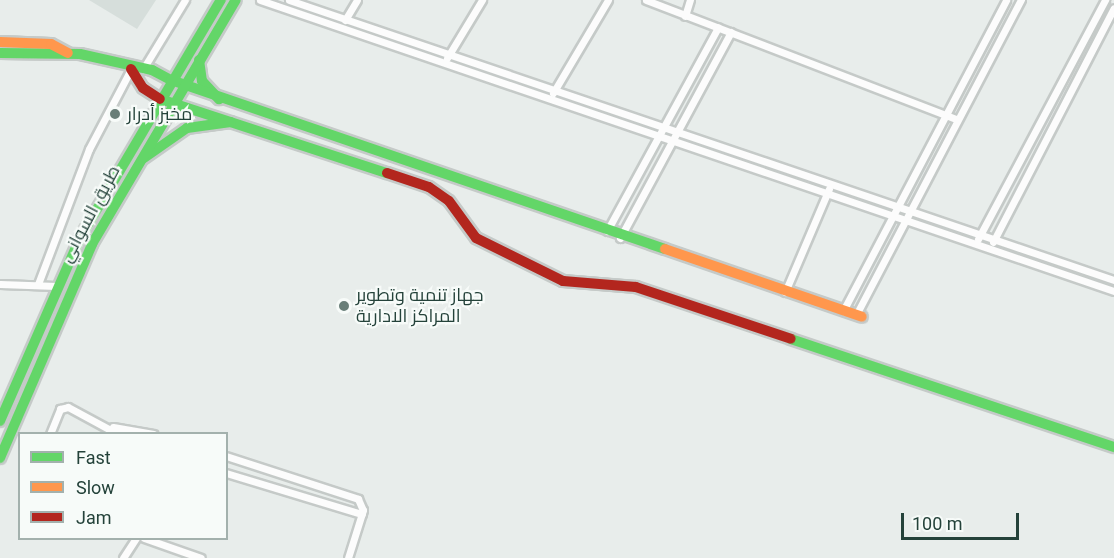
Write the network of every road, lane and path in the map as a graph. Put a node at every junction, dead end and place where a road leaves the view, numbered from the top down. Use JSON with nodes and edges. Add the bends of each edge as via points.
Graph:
{"nodes":[{"id":1,"x":185,"y":0,"type":"edge"},
{"id":2,"x":221,"y":0,"type":"edge"},
{"id":3,"x":236,"y":0,"type":"edge"},
{"id":4,"x":260,"y":0,"type":"edge"},
{"id":5,"x":289,"y":0,"type":"edge"},
{"id":6,"x":357,"y":0,"type":"edge"},
{"id":7,"x":482,"y":0,"type":"edge"},
{"id":8,"x":608,"y":0,"type":"edge"},
{"id":9,"x":646,"y":0,"type":"edge"},
{"id":10,"x":690,"y":0,"type":"edge"},
{"id":11,"x":1006,"y":0,"type":"edge"},
{"id":12,"x":1021,"y":0,"type":"edge"},
{"id":13,"x":1105,"y":0,"type":"edge"},
{"id":14,"x":1114,"y":8,"type":"edge"},
{"id":15,"x":685,"y":16,"type":"junction"},
{"id":16,"x":345,"y":20,"type":"junction"},
{"id":17,"x":718,"y":27,"type":"junction"},
{"id":18,"x":731,"y":32,"type":"junction"},
{"id":19,"x":0,"y":42,"type":"edge"},
{"id":20,"x":0,"y":53,"type":"edge"},
{"id":21,"x":68,"y":53,"type":"junction"},
{"id":22,"x":449,"y":55,"type":"junction"},
{"id":23,"x":198,"y":60,"type":"junction"},
{"id":24,"x":444,"y":63,"type":"junction"},
{"id":25,"x":131,"y":69,"type":"junction"},
{"id":26,"x":143,"y":69,"type":"junction"},
{"id":27,"x":171,"y":81,"type":"junction"},
{"id":28,"x":182,"y":86,"type":"junction"},
{"id":29,"x":555,"y":90,"type":"junction"},
{"id":30,"x":550,"y":98,"type":"junction"},
{"id":31,"x":160,"y":99,"type":"junction"},
{"id":32,"x":219,"y":99,"type":"junction"},
{"id":33,"x":172,"y":103,"type":"junction"},
{"id":34,"x":945,"y":114,"type":"junction"},
{"id":35,"x":956,"y":119,"type":"junction"},
{"id":36,"x":231,"y":122,"type":"junction"},
{"id":37,"x":662,"y":128,"type":"junction"},
{"id":38,"x":675,"y":132,"type":"junction"},
{"id":39,"x":658,"y":135,"type":"junction"},
{"id":40,"x":670,"y":140,"type":"junction"},
{"id":41,"x":367,"y":149,"type":"junction"},
{"id":42,"x":360,"y":164,"type":"junction"},
{"id":43,"x":133,"y":169,"type":"junction"},
{"id":44,"x":831,"y":184,"type":"junction"},
{"id":45,"x":828,"y":192,"type":"junction"},
{"id":46,"x":896,"y":206,"type":"junction"},
{"id":47,"x":907,"y":210,"type":"junction"},
{"id":48,"x":892,"y":214,"type":"junction"},
{"id":49,"x":903,"y":218,"type":"junction"},
{"id":50,"x":605,"y":233,"type":"junction"},
{"id":51,"x":620,"y":238,"type":"junction"},
{"id":52,"x":978,"y":239,"type":"junction"},
{"id":53,"x":992,"y":244,"type":"junction"},
{"id":54,"x":1114,"y":280,"type":"edge"},
{"id":55,"x":0,"y":284,"type":"edge"},
{"id":56,"x":38,"y":284,"type":"junction"},
{"id":57,"x":56,"y":286,"type":"junction"},
{"id":58,"x":1114,"y":291,"type":"edge"},
{"id":59,"x":785,"y":292,"type":"junction"},
{"id":60,"x":46,"y":309,"type":"junction"},
{"id":61,"x":843,"y":311,"type":"junction"},
{"id":62,"x":58,"y":315,"type":"junction"},
{"id":63,"x":859,"y":316,"type":"joint"},
{"id":64,"x":0,"y":421,"type":"edge"},
{"id":65,"x":113,"y":427,"type":"junction"},
{"id":66,"x":51,"y":432,"type":"edge"},
{"id":67,"x":117,"y":432,"type":"edge"},
{"id":68,"x":142,"y":432,"type":"edge"},
{"id":69,"x":1114,"y":447,"type":"edge"},
{"id":70,"x":228,"y":457,"type":"edge"},
{"id":71,"x":0,"y":458,"type":"edge"},
{"id":72,"x":228,"y":473,"type":"edge"},
{"id":73,"x":362,"y":514,"type":"junction"},
{"id":74,"x":135,"y":540,"type":"edge"},
{"id":75,"x":150,"y":540,"type":"edge"},
{"id":76,"x":177,"y":550,"type":"junction"},
{"id":77,"x":123,"y":558,"type":"edge"},
{"id":78,"x":175,"y":558,"type":"edge"},
{"id":79,"x":201,"y":558,"type":"edge"},
{"id":80,"x":348,"y":558,"type":"edge"}],
"edges":[{"from":1,"to":26,"type":"street"},
{"from":2,"to":27,"type":"main road","name":"طريق السواني"},
{"from":3,"to":23,"type":"main road","name":"طريق السواني"},
{"from":4,"to":24,"type":"street"},
{"from":5,"to":16,"type":"street"},
{"from":6,"to":16,"type":"street"},
{"from":7,"to":22,"type":"street"},
{"from":8,"to":29,"type":"street"},
{"from":9,"to":15,"type":"street"},
{"from":10,"to":15,"type":"street"},
{"from":11,"to":34,"type":"street"},
{"from":12,"to":35,"type":"street"},
{"from":13,"to":52,"type":"street"},
{"from":14,"to":53,"type":"street"},
{"from":15,"to":17,"type":"street"},
{"from":16,"to":22,"type":"street"},
{"from":17,"to":18,"type":"street"},
{"from":17,"to":37,"type":"street"},
{"from":18,"to":34,"type":"street"},
{"from":18,"to":38,"type":"street"},
{"from":19,"to":21,"type":"main road","via":[[56,45]]},
{"from":20,"to":21,"type":"main road"},
{"from":21,"to":25,"type":"main road"},
{"from":22,"to":24,"type":"street"},
{"from":22,"to":29,"type":"street"},
{"from":23,"to":28,"type":"main road","name":"طريق السواني"},
{"from":23,"to":32,"type":"main road","via":[[202,81]]},
{"from":24,"to":30,"type":"street"},
{"from":25,"to":26,"type":"main road"},
{"from":25,"to":31,"type":"main road","via":[[143,88]]},
{"from":25,"to":56,"type":"street","via":[[89,149]]},
{"from":26,"to":27,"type":"main road"},
{"from":27,"to":28,"type":"main road"},
{"from":27,"to":31,"type":"main road","name":"طريق السواني"},
{"from":28,"to":32,"type":"main road"},
{"from":28,"to":33,"type":"main road","name":"طريق السواني"},
{"from":29,"to":30,"type":"street"},
{"from":29,"to":37,"type":"street"},
{"from":30,"to":39,"type":"street"},
{"from":31,"to":33,"type":"main road"},
{"from":31,"to":57,"type":"main road","name":"طريق السواني"},
{"from":32,"to":41,"type":"main road"},
{"from":33,"to":36,"type":"main road"},
{"from":33,"to":43,"type":"main road","name":"طريق السواني"},
{"from":34,"to":35,"type":"street"},
{"from":34,"to":46,"type":"street"},
{"from":35,"to":47,"type":"street"},
{"from":36,"to":42,"type":"main road"},
{"from":36,"to":43,"type":"main road","via":[[187,128]]},
{"from":37,"to":38,"type":"street"},
{"from":37,"to":39,"type":"street"},
{"from":38,"to":40,"type":"street"},
{"from":38,"to":44,"type":"street"},
{"from":39,"to":40,"type":"street"},
{"from":39,"to":50,"type":"street"},
{"from":40,"to":45,"type":"street"},
{"from":40,"to":51,"type":"street"},
{"from":41,"to":42,"type":"main road"},
{"from":41,"to":50,"type":"main road"},
{"from":42,"to":69,"type":"main road","via":[[435,189],[476,238],[557,279],[636,287]]},
{"from":43,"to":62,"type":"main road","name":"طريق السواني"},
{"from":44,"to":45,"type":"street"},
{"from":44,"to":46,"type":"street"},
{"from":45,"to":48,"type":"street"},
{"from":45,"to":59,"type":"street"},
{"from":46,"to":47,"type":"street"},
{"from":46,"to":48,"type":"street"},
{"from":47,"to":49,"type":"street"},
{"from":47,"to":52,"type":"street"},
{"from":48,"to":49,"type":"street"},
{"from":48,"to":61,"type":"street"},
{"from":49,"to":52,"type":"street"},
{"from":49,"to":63,"type":"street"},
{"from":50,"to":51,"type":"main road"},
{"from":51,"to":59,"type":"main road"},
{"from":52,"to":53,"type":"street"},
{"from":53,"to":54,"type":"street"},
{"from":53,"to":58,"type":"street"},
{"from":55,"to":56,"type":"street"},
{"from":56,"to":57,"type":"street"},
{"from":57,"to":60,"type":"main road","name":"طريق السواني"},
{"from":59,"to":61,"type":"main road"},
{"from":60,"to":62,"type":"main road"},
{"from":60,"to":64,"type":"main road","name":"طريق السواني"},
{"from":61,"to":63,"type":"main road"},
{"from":62,"to":71,"type":"main road","name":"طريق السواني"},
{"from":65,"to":66,"type":"street","via":[[63,407]]},
{"from":65,"to":67,"type":"street"},
{"from":65,"to":68,"type":"street"},
{"from":70,"to":73,"type":"street","via":[[354,496]]},
{"from":72,"to":73,"type":"street"},
{"from":73,"to":80,"type":"street"},
{"from":74,"to":77,"type":"street"},
{"from":75,"to":76,"type":"street"},
{"from":76,"to":78,"type":"street"},
{"from":76,"to":79,"type":"street"}]}
